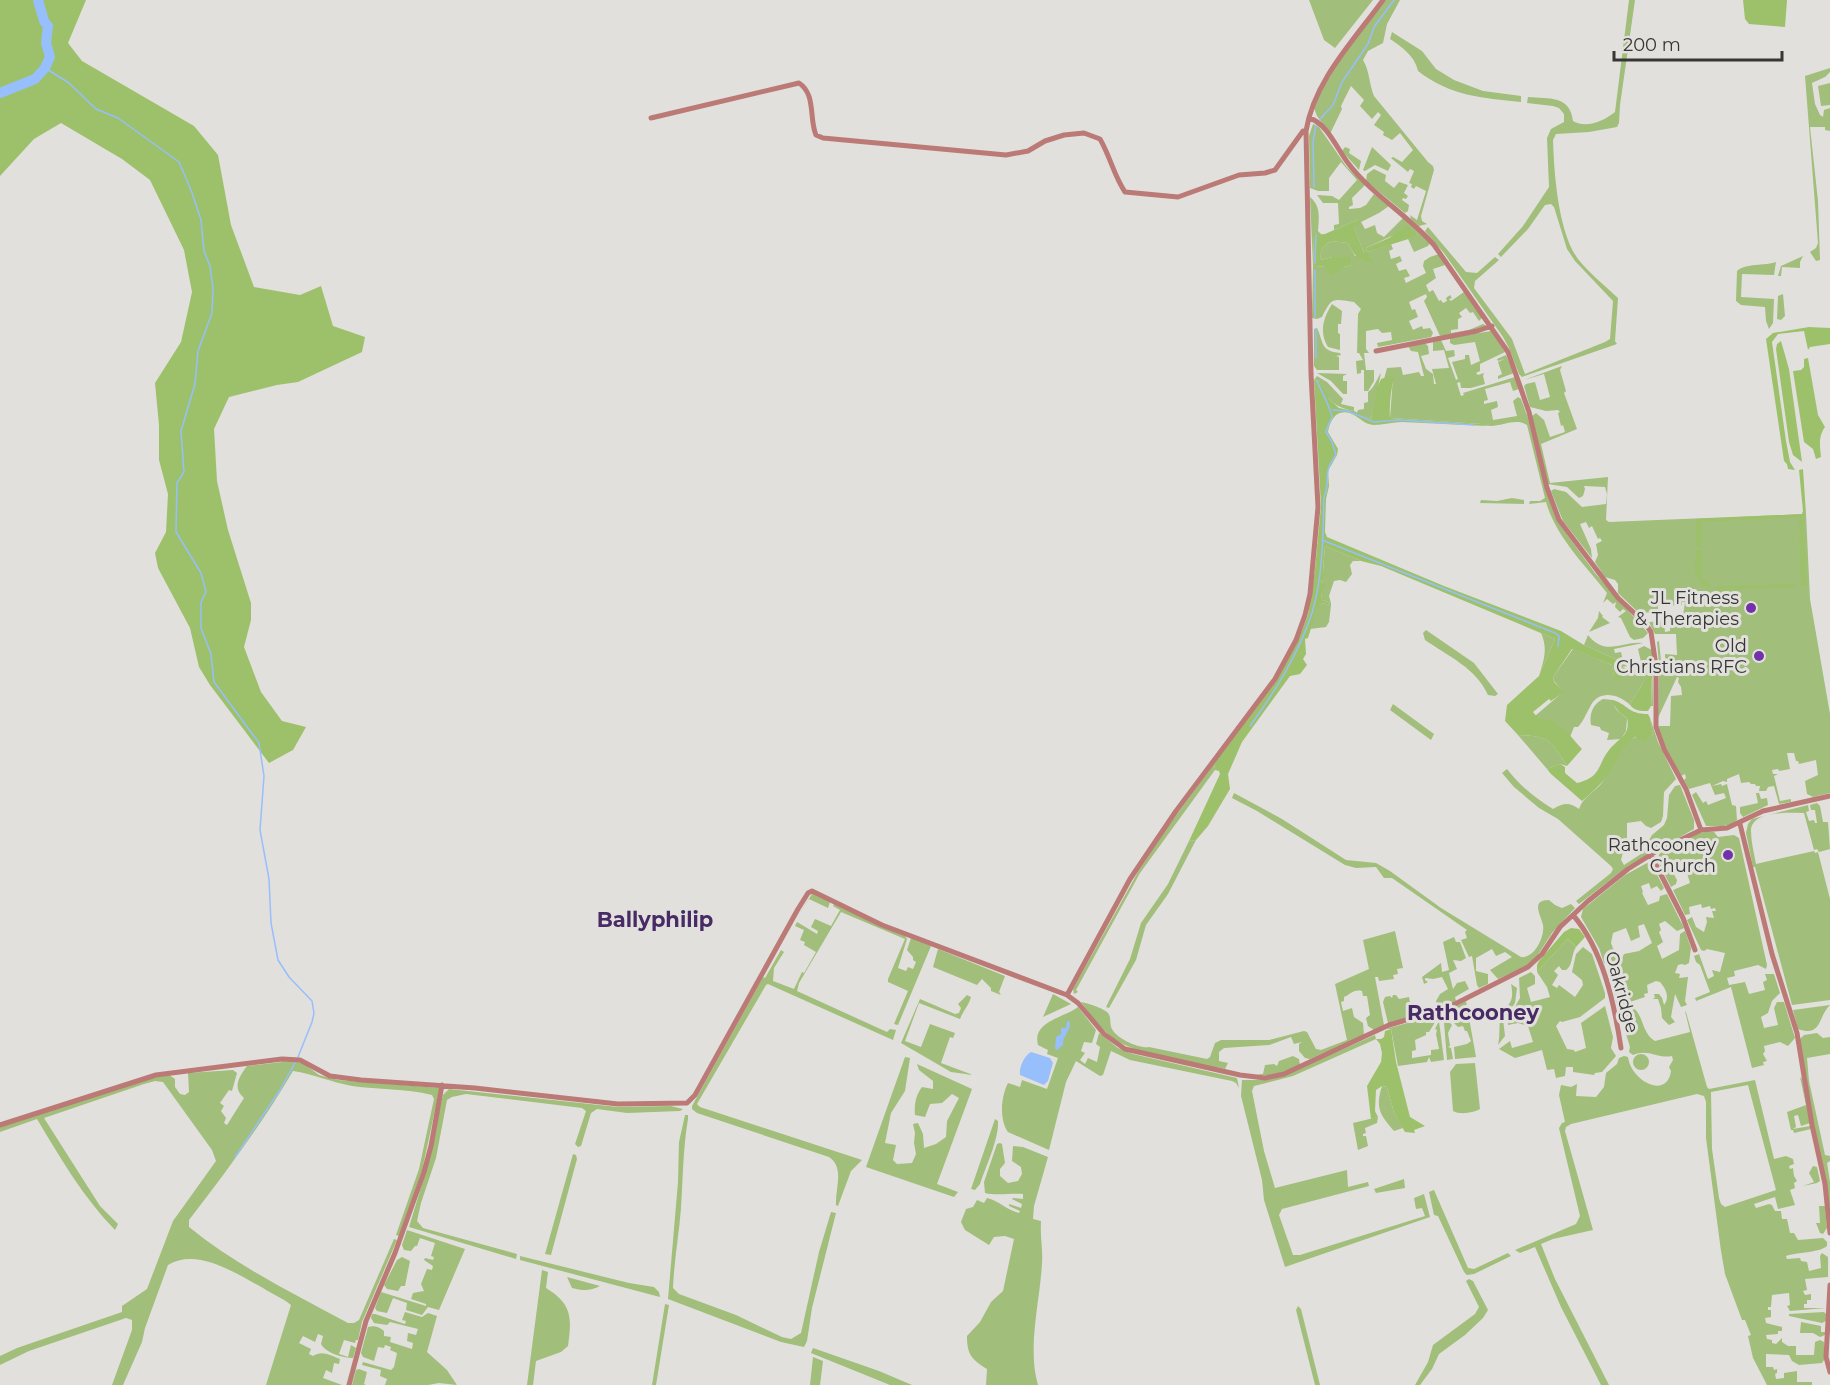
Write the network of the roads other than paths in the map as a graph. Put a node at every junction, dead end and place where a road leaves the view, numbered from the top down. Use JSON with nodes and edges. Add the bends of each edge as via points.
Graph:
{"nodes":[{"id":1,"x":1383,"y":0,"type":"edge"},
{"id":2,"x":651,"y":118,"type":"dead end"},
{"id":3,"x":1309,"y":118,"type":"junction"},
{"id":4,"x":1306,"y":131,"type":"junction"},
{"id":5,"x":1492,"y":326,"type":"junction"},
{"id":6,"x":1376,"y":351,"type":"dead end"},
{"id":7,"x":1830,"y":796,"type":"edge"},
{"id":8,"x":1740,"y":824,"type":"junction"},
{"id":9,"x":1701,"y":830,"type":"junction"},
{"id":10,"x":1652,"y":855,"type":"junction"},
{"id":11,"x":1573,"y":915,"type":"junction"},
{"id":12,"x":1695,"y":950,"type":"dead end"},
{"id":13,"x":1067,"y":994,"type":"junction"},
{"id":14,"x":1621,"y":1048,"type":"dead end"},
{"id":15,"x":442,"y":1085,"type":"junction"},
{"id":16,"x":0,"y":1125,"type":"edge"},
{"id":17,"x":1830,"y":1233,"type":"edge"},
{"id":18,"x":1830,"y":1285,"type":"edge"},
{"id":19,"x":1830,"y":1372,"type":"edge"},
{"id":20,"x":349,"y":1385,"type":"edge"}],
"edges":[{"from":1,"to":3,"type":"street","via":[[1335,65]]},
{"from":2,"to":4,"type":"street","via":[[799,83],[811,103],[816,135],[823,138],[1006,155],[1028,151],[1064,135],[1084,133],[1100,139],[1125,192],[1178,197],[1231,177],[1275,170]]},
{"from":3,"to":4,"type":"street"},
{"from":3,"to":5,"type":"street","via":[[1320,124],[1358,175],[1428,238]]},
{"from":4,"to":13,"type":"street","via":[[1318,507],[1305,615],[1275,679],[1130,879]]},
{"from":5,"to":6,"type":"street"},
{"from":5,"to":9,"type":"street","via":[[1519,380],[1559,520],[1618,598],[1651,632],[1656,666],[1656,727]]},
{"from":7,"to":8,"type":"street","via":[[1763,811]]},
{"from":8,"to":9,"type":"street"},
{"from":8,"to":17,"type":"street","via":[[1772,954],[1797,1034],[1825,1184]]},
{"from":9,"to":10,"type":"street"},
{"from":10,"to":11,"type":"street","via":[[1621,874]]},
{"from":10,"to":12,"type":"street"},
{"from":11,"to":13,"type":"street","via":[[1537,960],[1514,975],[1441,1011],[1389,1025],[1275,1076],[1240,1075],[1125,1048],[1104,1034]]},
{"from":11,"to":14,"type":"street","name":"Oakridge","via":[[1598,956]]},
{"from":13,"to":15,"type":"street","via":[[882,925],[813,891],[798,909],[687,1102],[618,1104]]},
{"from":15,"to":16,"type":"street","via":[[338,1077],[304,1061],[282,1059],[156,1075]]},
{"from":15,"to":20,"type":"street","via":[[424,1172],[366,1321]]},
{"from":18,"to":19,"type":"street","via":[[1826,1357]]}]}
